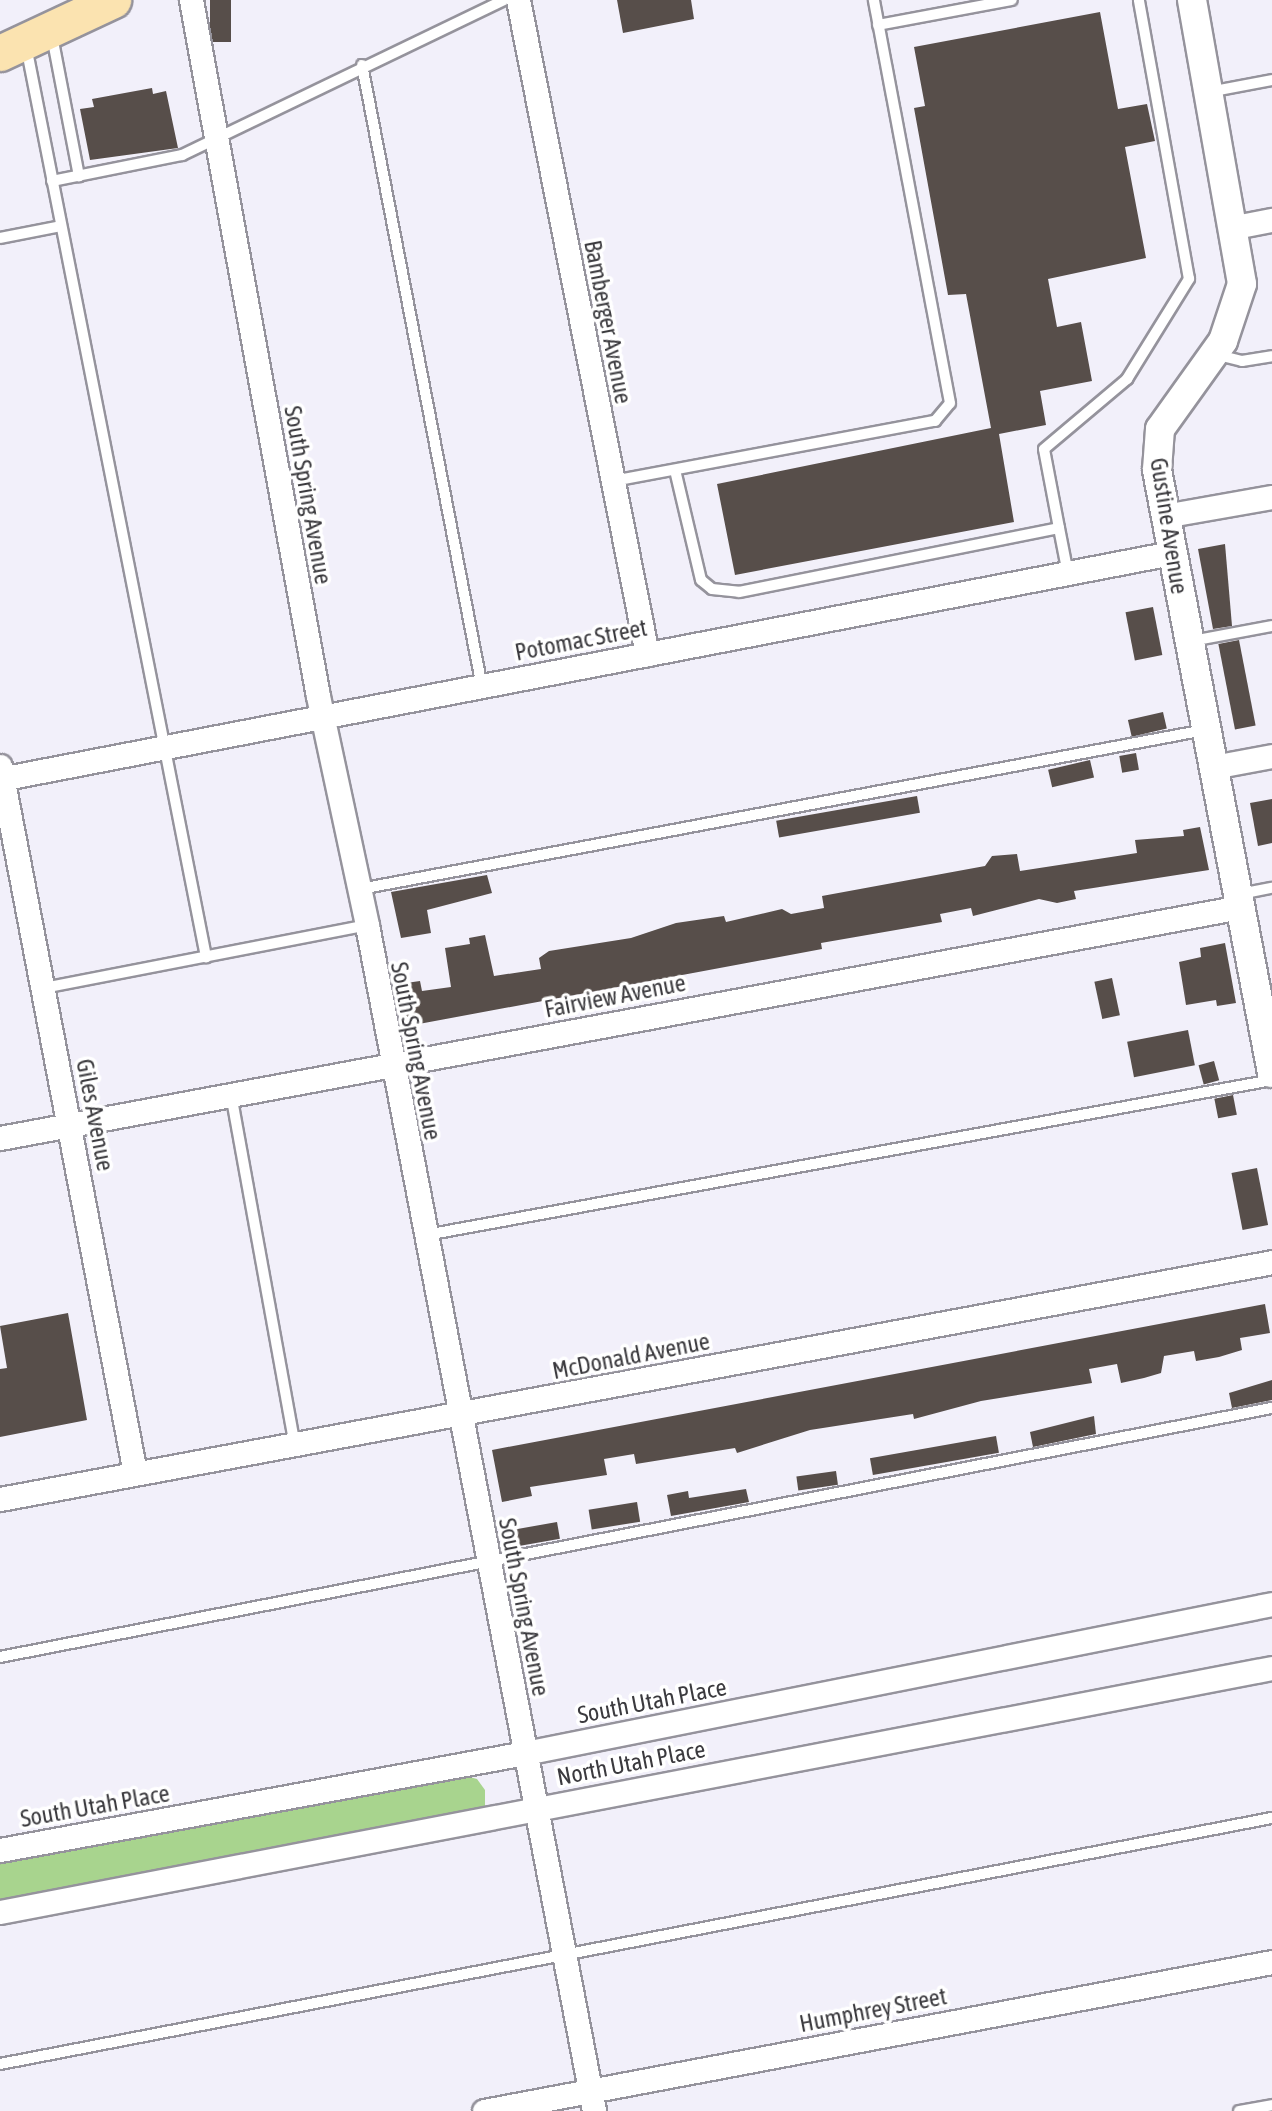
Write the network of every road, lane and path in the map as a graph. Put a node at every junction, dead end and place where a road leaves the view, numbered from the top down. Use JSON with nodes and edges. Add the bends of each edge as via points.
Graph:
{"nodes":[{"id":1,"x":113,"y":0,"type":"edge"},
{"id":2,"x":191,"y":0,"type":"edge"},
{"id":3,"x":504,"y":0,"type":"edge"},
{"id":4,"x":518,"y":0,"type":"edge"},
{"id":5,"x":874,"y":0,"type":"edge"},
{"id":6,"x":1012,"y":0,"type":"edge"},
{"id":7,"x":1139,"y":0,"type":"edge"},
{"id":8,"x":1192,"y":0,"type":"edge"},
{"id":9,"x":878,"y":25,"type":"junction"},
{"id":10,"x":25,"y":42,"type":"edge"},
{"id":11,"x":362,"y":65,"type":"junction"},
{"id":12,"x":1272,"y":80,"type":"edge"},
{"id":13,"x":1209,"y":92,"type":"junction"},
{"id":14,"x":213,"y":136,"type":"junction"},
{"id":15,"x":79,"y":176,"type":"junction"},
{"id":16,"x":52,"y":181,"type":"junction"},
{"id":17,"x":1272,"y":220,"type":"edge"},
{"id":18,"x":61,"y":226,"type":"junction"},
{"id":19,"x":1235,"y":227,"type":"junction"},
{"id":20,"x":0,"y":238,"type":"edge"},
{"id":21,"x":1214,"y":354,"type":"junction"},
{"id":22,"x":1272,"y":356,"type":"edge"},
{"id":23,"x":675,"y":470,"type":"junction"},
{"id":24,"x":613,"y":481,"type":"junction"},
{"id":25,"x":1272,"y":496,"type":"edge"},
{"id":26,"x":1164,"y":516,"type":"junction"},
{"id":27,"x":1059,"y":528,"type":"junction"},
{"id":28,"x":1171,"y":554,"type":"junction"},
{"id":29,"x":1068,"y":573,"type":"junction"},
{"id":30,"x":1272,"y":626,"type":"edge"},
{"id":31,"x":1188,"y":641,"type":"junction"},
{"id":32,"x":647,"y":654,"type":"junction"},
{"id":33,"x":482,"y":687,"type":"junction"},
{"id":34,"x":322,"y":718,"type":"junction"},
{"id":35,"x":1206,"y":730,"type":"junction"},
{"id":36,"x":162,"y":748,"type":"junction"},
{"id":37,"x":1272,"y":756,"type":"edge"},
{"id":38,"x":1213,"y":767,"type":"junction"},
{"id":39,"x":1,"y":774,"type":"edge"},
{"id":40,"x":1272,"y":888,"type":"edge"},
{"id":41,"x":360,"y":889,"type":"junction"},
{"id":42,"x":1239,"y":901,"type":"junction"},
{"id":43,"x":367,"y":925,"type":"junction"},
{"id":44,"x":206,"y":957,"type":"junction"},
{"id":45,"x":44,"y":988,"type":"junction"},
{"id":46,"x":1266,"y":1014,"type":"edge"},
{"id":47,"x":390,"y":1067,"type":"junction"},
{"id":48,"x":1272,"y":1073,"type":"edge"},
{"id":49,"x":1272,"y":1080,"type":"edge"},
{"id":50,"x":231,"y":1094,"type":"junction"},
{"id":51,"x":70,"y":1125,"type":"junction"},
{"id":52,"x":0,"y":1138,"type":"edge"},
{"id":53,"x":426,"y":1235,"type":"junction"},
{"id":54,"x":1272,"y":1262,"type":"edge"},
{"id":55,"x":1272,"y":1408,"type":"edge"},
{"id":56,"x":461,"y":1415,"type":"junction"},
{"id":57,"x":296,"y":1448,"type":"junction"},
{"id":58,"x":135,"y":1473,"type":"junction"},
{"id":59,"x":0,"y":1499,"type":"edge"},
{"id":60,"x":489,"y":1561,"type":"junction"},
{"id":61,"x":1272,"y":1604,"type":"edge"},
{"id":62,"x":0,"y":1657,"type":"edge"},
{"id":63,"x":1272,"y":1668,"type":"edge"},
{"id":64,"x":525,"y":1753,"type":"junction"},
{"id":65,"x":536,"y":1808,"type":"junction"},
{"id":66,"x":1272,"y":1818,"type":"edge"},
{"id":67,"x":0,"y":1850,"type":"edge"},
{"id":68,"x":0,"y":1912,"type":"edge"},
{"id":69,"x":564,"y":1956,"type":"junction"},
{"id":70,"x":1272,"y":1962,"type":"edge"},
{"id":71,"x":0,"y":2064,"type":"edge"},
{"id":72,"x":592,"y":2101,"type":"edge"},
{"id":73,"x":1272,"y":2105,"type":"edge"},
{"id":74,"x":484,"y":2111,"type":"edge"},
{"id":75,"x":1239,"y":2111,"type":"edge"}],
"edges":[{"from":1,"to":10,"type":"main road"},
{"from":2,"to":14,"type":"street","name":"South Spring Avenue"},
{"from":3,"to":11,"type":"lane"},
{"from":4,"to":24,"type":"street","name":"Bamberger Avenue"},
{"from":5,"to":9,"type":"lane"},
{"from":6,"to":9,"type":"lane"},
{"from":7,"to":27,"type":"lane","via":[[1189,279],[1127,379],[1044,449]]},
{"from":8,"to":13,"type":"street","name":"Gustine Avenue"},
{"from":9,"to":23,"type":"lane","via":[[950,403],[935,421]]},
{"from":10,"to":15,"type":"lane"},
{"from":10,"to":16,"type":"lane"},
{"from":11,"to":14,"type":"lane"},
{"from":11,"to":33,"type":"lane"},
{"from":12,"to":13,"type":"lane"},
{"from":13,"to":19,"type":"street","name":"Gustine Avenue"},
{"from":14,"to":15,"type":"lane","via":[[182,155]]},
{"from":14,"to":34,"type":"street","name":"South Spring Avenue"},
{"from":15,"to":16,"type":"lane"},
{"from":16,"to":18,"type":"lane"},
{"from":17,"to":19,"type":"street"},
{"from":18,"to":20,"type":"lane"},
{"from":18,"to":36,"type":"lane"},
{"from":19,"to":21,"type":"street","name":"Gustine Avenue","via":[[1239,303]]},
{"from":21,"to":22,"type":"lane","via":[[1242,361]]},
{"from":21,"to":26,"type":"street","name":"Gustine Avenue","via":[[1160,429],[1157,470]]},
{"from":23,"to":24,"type":"lane"},
{"from":23,"to":27,"type":"lane","via":[[701,580],[712,589],[739,592]]},
{"from":24,"to":32,"type":"street","name":"Bamberger Avenue"},
{"from":25,"to":26,"type":"street"},
{"from":26,"to":28,"type":"street","name":"Gustine Avenue"},
{"from":27,"to":29,"type":"lane"},
{"from":28,"to":29,"type":"street","name":"Potomac Street"},
{"from":28,"to":31,"type":"street","name":"Gustine Avenue"},
{"from":29,"to":32,"type":"street","name":"Potomac Street"},
{"from":30,"to":31,"type":"lane"},
{"from":31,"to":35,"type":"street","name":"Gustine Avenue"},
{"from":32,"to":33,"type":"street","name":"Potomac Street"},
{"from":33,"to":34,"type":"street","name":"Potomac Street"},
{"from":34,"to":36,"type":"street","name":"Potomac Street"},
{"from":34,"to":41,"type":"street","name":"South Spring Avenue"},
{"from":35,"to":38,"type":"street","name":"Gustine Avenue"},
{"from":35,"to":41,"type":"lane"},
{"from":36,"to":39,"type":"street","name":"Potomac Street"},
{"from":36,"to":44,"type":"lane"},
{"from":37,"to":38,"type":"street"},
{"from":38,"to":42,"type":"street","name":"Gustine Avenue"},
{"from":39,"to":45,"type":"street","name":"Giles Avenue"},
{"from":40,"to":42,"type":"lane"},
{"from":41,"to":43,"type":"street","name":"South Spring Avenue"},
{"from":42,"to":46,"type":"street","name":"Gustine Avenue"},
{"from":42,"to":47,"type":"street","name":"Fairview Avenue"},
{"from":43,"to":44,"type":"lane"},
{"from":43,"to":47,"type":"street","name":"South Spring Avenue"},
{"from":44,"to":45,"type":"lane"},
{"from":45,"to":51,"type":"street","name":"Giles Avenue"},
{"from":46,"to":48,"type":"street","name":"Gustine Avenue"},
{"from":47,"to":50,"type":"street","name":"Fairview Avenue"},
{"from":47,"to":53,"type":"street","name":"South Spring Avenue"},
{"from":49,"to":53,"type":"lane"},
{"from":50,"to":51,"type":"street","name":"Fairview Avenue"},
{"from":50,"to":57,"type":"lane"},
{"from":51,"to":52,"type":"street","name":"Fairview Avenue"},
{"from":51,"to":58,"type":"street","name":"Giles Avenue"},
{"from":53,"to":56,"type":"street","name":"South Spring Avenue"},
{"from":54,"to":56,"type":"street","name":"McDonald Avenue"},
{"from":55,"to":60,"type":"lane"},
{"from":56,"to":57,"type":"street","name":"McDonald Avenue"},
{"from":56,"to":60,"type":"street","name":"South Spring Avenue"},
{"from":57,"to":58,"type":"street","name":"McDonald Avenue"},
{"from":58,"to":59,"type":"street","name":"McDonald Avenue"},
{"from":60,"to":62,"type":"lane"},
{"from":60,"to":64,"type":"street","name":"South Spring Avenue"},
{"from":61,"to":64,"type":"street","name":"South Utah Place"},
{"from":63,"to":65,"type":"street","name":"North Utah Place"},
{"from":64,"to":65,"type":"street","name":"South Spring Avenue"},
{"from":64,"to":67,"type":"street","name":"South Utah Place"},
{"from":65,"to":68,"type":"street","name":"North Utah Place"},
{"from":65,"to":69,"type":"street","name":"South Spring Avenue"},
{"from":66,"to":69,"type":"lane"},
{"from":69,"to":71,"type":"lane"},
{"from":69,"to":72,"type":"street","name":"South Spring Avenue"},
{"from":70,"to":72,"type":"street","name":"Humphrey Street"},
{"from":72,"to":74,"type":"street","name":"Humphrey Street"},
{"from":73,"to":75,"type":"lane"}]}
